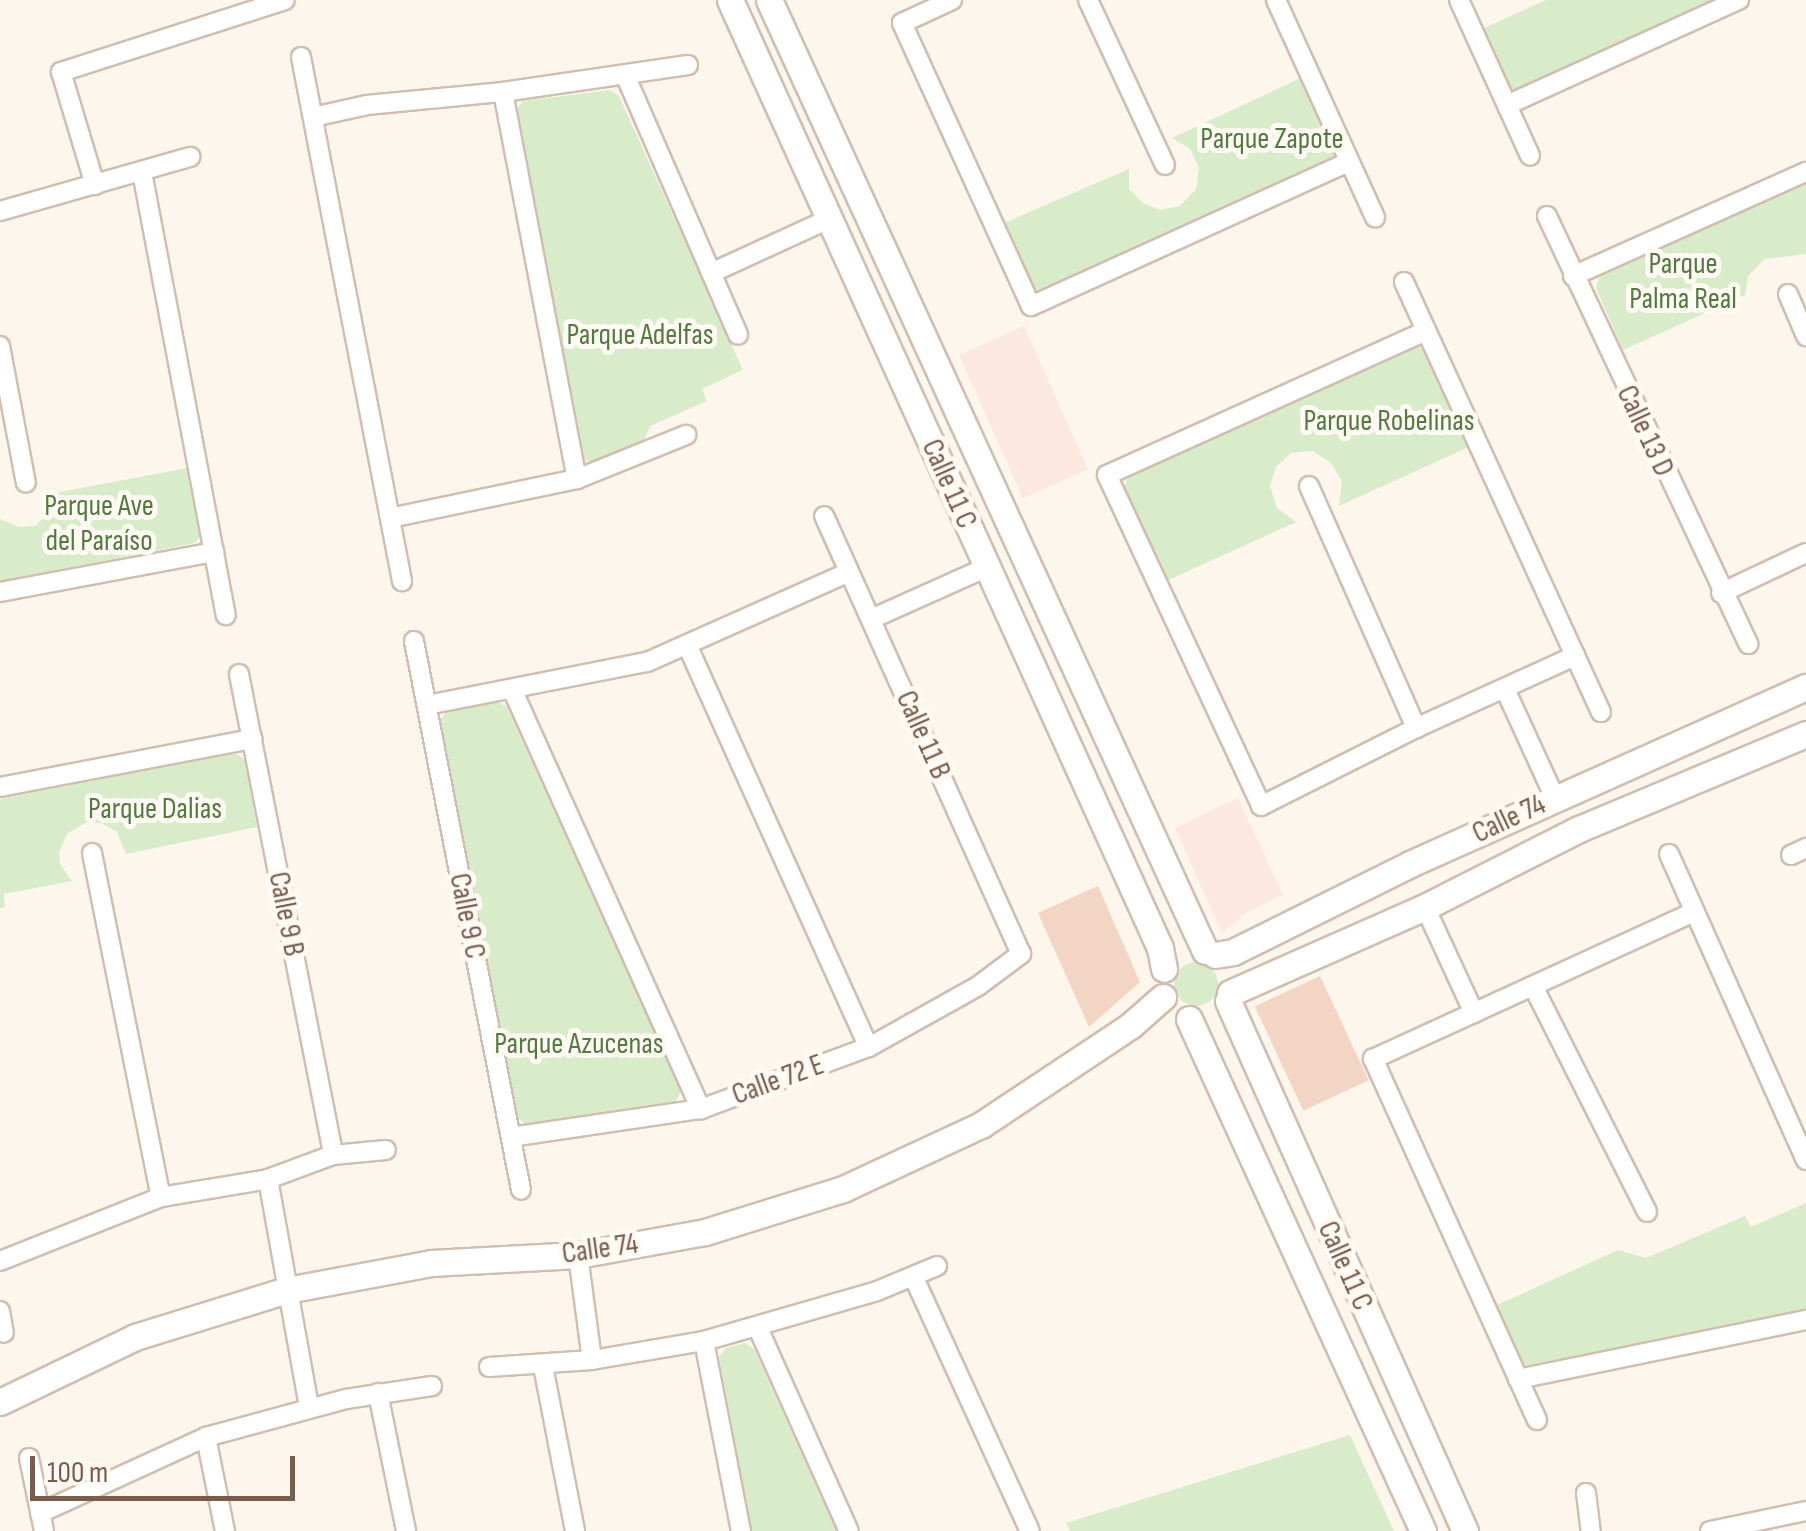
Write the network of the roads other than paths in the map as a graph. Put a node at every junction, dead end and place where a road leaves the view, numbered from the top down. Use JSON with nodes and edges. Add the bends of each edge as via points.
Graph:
{"nodes":[{"id":1,"x":285,"y":0,"type":"edge"},
{"id":2,"x":730,"y":0,"type":"edge"},
{"id":3,"x":769,"y":0,"type":"edge"},
{"id":4,"x":952,"y":0,"type":"edge"},
{"id":5,"x":1088,"y":0,"type":"edge"},
{"id":6,"x":1276,"y":0,"type":"edge"},
{"id":7,"x":1458,"y":0,"type":"edge"},
{"id":8,"x":1739,"y":0,"type":"edge"},
{"id":9,"x":786,"y":37,"type":"junction"},
{"id":10,"x":754,"y":52,"type":"junction"},
{"id":11,"x":301,"y":57,"type":"dead end"},
{"id":12,"x":688,"y":65,"type":"dead end"},
{"id":13,"x":626,"y":77,"type":"junction"},
{"id":14,"x":503,"y":92,"type":"junction"},
{"id":15,"x":1506,"y":105,"type":"junction"},
{"id":16,"x":312,"y":117,"type":"junction"},
{"id":17,"x":1530,"y":156,"type":"dead end"},
{"id":18,"x":190,"y":157,"type":"dead end"},
{"id":19,"x":1349,"y":162,"type":"junction"},
{"id":20,"x":1165,"y":165,"type":"dead end"},
{"id":21,"x":142,"y":172,"type":"junction"},
{"id":22,"x":1806,"y":172,"type":"edge"},
{"id":23,"x":95,"y":185,"type":"junction"},
{"id":24,"x":0,"y":211,"type":"edge"},
{"id":25,"x":1547,"y":216,"type":"dead end"},
{"id":26,"x":829,"y":218,"type":"junction"},
{"id":27,"x":1375,"y":218,"type":"dead end"},
{"id":28,"x":712,"y":272,"type":"junction"},
{"id":29,"x":1574,"y":276,"type":"junction"},
{"id":30,"x":1404,"y":282,"type":"dead end"},
{"id":31,"x":1788,"y":294,"type":"dead end"},
{"id":32,"x":1426,"y":331,"type":"junction"},
{"id":33,"x":738,"y":335,"type":"dead end"},
{"id":34,"x":1806,"y":336,"type":"edge"},
{"id":35,"x":0,"y":346,"type":"edge"},
{"id":36,"x":953,"y":404,"type":"junction"},
{"id":37,"x":920,"y":419,"type":"junction"},
{"id":38,"x":686,"y":435,"type":"dead end"},
{"id":39,"x":968,"y":436,"type":"junction"},
{"id":40,"x":934,"y":451,"type":"junction"},
{"id":41,"x":984,"y":472,"type":"junction"},
{"id":42,"x":577,"y":479,"type":"junction"},
{"id":43,"x":26,"y":483,"type":"dead end"},
{"id":44,"x":1309,"y":486,"type":"dead end"},
{"id":45,"x":951,"y":487,"type":"junction"},
{"id":46,"x":824,"y":516,"type":"dead end"},
{"id":47,"x":390,"y":518,"type":"junction"},
{"id":48,"x":214,"y":552,"type":"junction"},
{"id":49,"x":1806,"y":553,"type":"edge"},
{"id":50,"x":987,"y":567,"type":"junction"},
{"id":51,"x":850,"y":572,"type":"junction"},
{"id":52,"x":402,"y":581,"type":"dead end"},
{"id":53,"x":0,"y":592,"type":"edge"},
{"id":54,"x":1721,"y":593,"type":"junction"},
{"id":55,"x":226,"y":614,"type":"dead end"},
{"id":56,"x":871,"y":619,"type":"junction"},
{"id":57,"x":414,"y":641,"type":"dead end"},
{"id":58,"x":1748,"y":644,"type":"dead end"},
{"id":59,"x":688,"y":647,"type":"junction"},
{"id":60,"x":1575,"y":656,"type":"junction"},
{"id":61,"x":239,"y":674,"type":"dead end"},
{"id":62,"x":1806,"y":687,"type":"edge"},
{"id":63,"x":512,"y":689,"type":"junction"},
{"id":64,"x":1505,"y":689,"type":"junction"},
{"id":65,"x":426,"y":705,"type":"junction"},
{"id":66,"x":1601,"y":712,"type":"dead end"},
{"id":67,"x":1748,"y":714,"type":"junction"},
{"id":68,"x":1416,"y":728,"type":"junction"},
{"id":69,"x":1806,"y":734,"type":"edge"},
{"id":70,"x":252,"y":739,"type":"junction"},
{"id":71,"x":1766,"y":749,"type":"junction"},
{"id":72,"x":1656,"y":754,"type":"junction"},
{"id":73,"x":0,"y":788,"type":"edge"},
{"id":74,"x":1666,"y":790,"type":"junction"},
{"id":75,"x":1555,"y":798,"type":"junction"},
{"id":76,"x":92,"y":853,"type":"dead end"},
{"id":77,"x":1668,"y":854,"type":"dead end"},
{"id":78,"x":1166,"y":871,"type":"junction"},
{"id":79,"x":1130,"y":882,"type":"junction"},
{"id":80,"x":1349,"y":896,"type":"junction"},
{"id":81,"x":1425,"y":906,"type":"junction"},
{"id":82,"x":1694,"y":912,"type":"junction"},
{"id":83,"x":1366,"y":932,"type":"junction"},
{"id":84,"x":1264,"y":937,"type":"junction"},
{"id":85,"x":1210,"y":953,"type":"junction"},
{"id":86,"x":1021,"y":954,"type":"joint"},
{"id":87,"x":1164,"y":969,"type":"junction"},
{"id":88,"x":1279,"y":970,"type":"junction"},
{"id":89,"x":1532,"y":986,"type":"junction"},
{"id":90,"x":1163,"y":997,"type":"junction"},
{"id":91,"x":1229,"y":997,"type":"junction"},
{"id":92,"x":1474,"y":1013,"type":"junction"},
{"id":93,"x":1189,"y":1019,"type":"junction"},
{"id":94,"x":869,"y":1046,"type":"junction"},
{"id":95,"x":700,"y":1109,"type":"junction"},
{"id":96,"x":510,"y":1137,"type":"junction"},
{"id":97,"x":386,"y":1150,"type":"dead end"},
{"id":98,"x":333,"y":1155,"type":"junction"},
{"id":99,"x":1806,"y":1160,"type":"edge"},
{"id":100,"x":268,"y":1179,"type":"junction"},
{"id":101,"x":521,"y":1190,"type":"dead end"},
{"id":102,"x":161,"y":1197,"type":"junction"},
{"id":103,"x":1647,"y":1212,"type":"dead end"},
{"id":104,"x":1322,"y":1216,"type":"junction"},
{"id":105,"x":1288,"y":1231,"type":"junction"},
{"id":106,"x":578,"y":1255,"type":"junction"},
{"id":107,"x":0,"y":1261,"type":"edge"},
{"id":108,"x":937,"y":1266,"type":"dead end"},
{"id":109,"x":914,"y":1278,"type":"junction"},
{"id":110,"x":287,"y":1290,"type":"junction"},
{"id":111,"x":0,"y":1311,"type":"edge"},
{"id":112,"x":1806,"y":1320,"type":"edge"},
{"id":113,"x":758,"y":1328,"type":"junction"},
{"id":114,"x":4,"y":1334,"type":"dead end"},
{"id":115,"x":704,"y":1341,"type":"junction"},
{"id":116,"x":592,"y":1360,"type":"junction"},
{"id":117,"x":542,"y":1366,"type":"junction"},
{"id":118,"x":488,"y":1367,"type":"dead end"},
{"id":119,"x":1518,"y":1380,"type":"junction"},
{"id":120,"x":432,"y":1386,"type":"dead end"},
{"id":121,"x":378,"y":1394,"type":"junction"},
{"id":122,"x":1404,"y":1397,"type":"junction"},
{"id":123,"x":0,"y":1402,"type":"edge"},
{"id":124,"x":310,"y":1407,"type":"junction"},
{"id":125,"x":1373,"y":1419,"type":"junction"},
{"id":126,"x":1536,"y":1420,"type":"dead end"},
{"id":127,"x":206,"y":1437,"type":"junction"},
{"id":128,"x":30,"y":1458,"type":"dead end"},
{"id":129,"x":1586,"y":1492,"type":"dead end"},
{"id":130,"x":1806,"y":1511,"type":"edge"},
{"id":131,"x":42,"y":1522,"type":"edge"},
{"id":132,"x":225,"y":1531,"type":"edge"},
{"id":133,"x":406,"y":1531,"type":"edge"},
{"id":134,"x":575,"y":1531,"type":"edge"},
{"id":135,"x":740,"y":1531,"type":"edge"},
{"id":136,"x":849,"y":1531,"type":"edge"},
{"id":137,"x":1030,"y":1531,"type":"edge"},
{"id":138,"x":1423,"y":1531,"type":"edge"},
{"id":139,"x":1464,"y":1531,"type":"edge"},
{"id":140,"x":1591,"y":1531,"type":"edge"},
{"id":141,"x":1710,"y":1531,"type":"edge"}],
"edges":[{"from":1,"to":23,"type":"street","via":[[60,72]]},
{"from":2,"to":10,"type":"main road","name":"Calle 11 C"},
{"from":3,"to":9,"type":"main road","name":"Calle 11 C"},
{"from":4,"to":19,"type":"street","via":[[902,23],[1031,306]]},
{"from":5,"to":20,"type":"street"},
{"from":6,"to":19,"type":"street"},
{"from":7,"to":15,"type":"street"},
{"from":8,"to":15,"type":"street"},
{"from":9,"to":10,"type":"main road"},
{"from":9,"to":36,"type":"main road","name":"Calle 11 C"},
{"from":10,"to":26,"type":"main road","name":"Calle 11 C"},
{"from":11,"to":16,"type":"street"},
{"from":12,"to":13,"type":"street"},
{"from":13,"to":14,"type":"street"},
{"from":13,"to":28,"type":"street"},
{"from":14,"to":16,"type":"street","via":[[417,98]]},
{"from":14,"to":42,"type":"street"},
{"from":15,"to":17,"type":"street"},
{"from":16,"to":47,"type":"street"},
{"from":18,"to":21,"type":"street"},
{"from":19,"to":27,"type":"street"},
{"from":21,"to":23,"type":"street"},
{"from":21,"to":48,"type":"street"},
{"from":22,"to":29,"type":"street"},
{"from":23,"to":24,"type":"street"},
{"from":25,"to":29,"type":"street","name":"Calle 13 D"},
{"from":26,"to":28,"type":"street"},
{"from":26,"to":37,"type":"main road","name":"Calle 11 C"},
{"from":28,"to":33,"type":"street"},
{"from":29,"to":54,"type":"street","name":"Calle 13 D"},
{"from":30,"to":32,"type":"street"},
{"from":31,"to":34,"type":"street"},
{"from":32,"to":60,"type":"street"},
{"from":32,"to":68,"type":"street","via":[[1108,475],[1260,806]]},
{"from":35,"to":43,"type":"street"},
{"from":36,"to":37,"type":"main road"},
{"from":36,"to":39,"type":"main road","name":"Calle 11 C"},
{"from":37,"to":40,"type":"main road","name":"Calle 11 C"},
{"from":38,"to":42,"type":"street"},
{"from":39,"to":40,"type":"main road"},
{"from":39,"to":41,"type":"main road","name":"Calle 11 C"},
{"from":40,"to":45,"type":"main road","name":"Calle 11 C"},
{"from":41,"to":45,"type":"main road"},
{"from":41,"to":78,"type":"main road","name":"Calle 11 C"},
{"from":42,"to":47,"type":"street"},
{"from":44,"to":68,"type":"street"},
{"from":45,"to":50,"type":"main road","name":"Calle 11 C"},
{"from":46,"to":51,"type":"street","name":"Calle 11 B"},
{"from":47,"to":52,"type":"street"},
{"from":48,"to":53,"type":"street"},
{"from":48,"to":55,"type":"street"},
{"from":49,"to":54,"type":"street"},
{"from":50,"to":56,"type":"street"},
{"from":50,"to":79,"type":"main road","name":"Calle 11 C"},
{"from":51,"to":56,"type":"street","name":"Calle 11 B"},
{"from":51,"to":59,"type":"street"},
{"from":54,"to":58,"type":"street","name":"Calle 13 D"},
{"from":56,"to":86,"type":"street","name":"Calle 11 B"},
{"from":57,"to":65,"type":"street","name":"Calle 9 C"},
{"from":59,"to":63,"type":"street","via":[[647,662]]},
{"from":59,"to":94,"type":"street"},
{"from":60,"to":64,"type":"street"},
{"from":60,"to":66,"type":"street"},
{"from":61,"to":70,"type":"street","name":"Calle 9 B"},
{"from":62,"to":67,"type":"main road","name":"Calle 74"},
{"from":63,"to":65,"type":"street"},
{"from":63,"to":95,"type":"street"},
{"from":64,"to":68,"type":"street"},
{"from":64,"to":75,"type":"street"},
{"from":65,"to":96,"type":"street","name":"Calle 9 C"},
{"from":67,"to":71,"type":"main road","via":[[1750,732]]},
{"from":67,"to":72,"type":"main road","name":"Calle 74"},
{"from":69,"to":71,"type":"main road","name":"Calle 74"},
{"from":70,"to":73,"type":"street"},
{"from":70,"to":98,"type":"street","name":"Calle 9 B"},
{"from":71,"to":74,"type":"main road","name":"Calle 74"},
{"from":72,"to":74,"type":"main road","via":[[1670,772]]},
{"from":72,"to":75,"type":"main road","name":"Calle 74"},
{"from":74,"to":81,"type":"main road","name":"Calle 74"},
{"from":75,"to":80,"type":"main road","name":"Calle 74"},
{"from":76,"to":102,"type":"street"},
{"from":77,"to":82,"type":"street"},
{"from":78,"to":79,"type":"main road","via":[[1152,886]]},
{"from":78,"to":85,"type":"main road","name":"Calle 11 C"},
{"from":79,"to":87,"type":"main road","name":"Calle 11 C"},
{"from":80,"to":83,"type":"main road"},
{"from":80,"to":84,"type":"main road","name":"Calle 74"},
{"from":81,"to":83,"type":"main road","name":"Calle 74"},
{"from":81,"to":92,"type":"street"},
{"from":82,"to":89,"type":"street"},
{"from":82,"to":99,"type":"street"},
{"from":83,"to":88,"type":"main road","name":"Calle 74"},
{"from":84,"to":85,"type":"main road","name":"Calle 74"},
{"from":84,"to":88,"type":"main road"},
{"from":85,"to":87,"type":"main road","via":[[1186,951]]},
{"from":85,"to":91,"type":"main road","via":[[1229,972]]},
{"from":86,"to":94,"type":"street","name":"Calle 72 E","via":[[978,986]]},
{"from":87,"to":90,"type":"main road"},
{"from":88,"to":91,"type":"main road","name":"Calle 74"},
{"from":89,"to":92,"type":"street"},
{"from":89,"to":103,"type":"street"},
{"from":90,"to":93,"type":"main road"},
{"from":90,"to":106,"type":"main road","name":"Calle 74","via":[[981,1126],[844,1189],[706,1232]]},
{"from":91,"to":93,"type":"main road","via":[[1207,1018]]},
{"from":91,"to":104,"type":"main road","name":"Calle 11 C"},
{"from":92,"to":119,"type":"street","via":[[1373,1059]]},
{"from":93,"to":105,"type":"main road","name":"Calle 11 C"},
{"from":94,"to":95,"type":"street","name":"Calle 72 E"},
{"from":95,"to":96,"type":"street","name":"Calle 72 E"},
{"from":96,"to":101,"type":"street","name":"Calle 9 C"},
{"from":97,"to":98,"type":"street"},
{"from":98,"to":100,"type":"street"},
{"from":100,"to":102,"type":"street"},
{"from":100,"to":110,"type":"street"},
{"from":102,"to":107,"type":"street"},
{"from":104,"to":105,"type":"main road","via":[[1301,1216]]},
{"from":104,"to":122,"type":"main road","name":"Calle 11 C"},
{"from":105,"to":125,"type":"main road","name":"Calle 11 C"},
{"from":106,"to":110,"type":"main road","name":"Calle 74","via":[[431,1263]]},
{"from":106,"to":116,"type":"street"},
{"from":108,"to":109,"type":"street"},
{"from":109,"to":113,"type":"street"},
{"from":109,"to":137,"type":"street"},
{"from":110,"to":123,"type":"main road","name":"Calle 74","via":[[135,1337]]},
{"from":110,"to":124,"type":"street"},
{"from":111,"to":114,"type":"street"},
{"from":112,"to":119,"type":"street"},
{"from":113,"to":115,"type":"street"},
{"from":113,"to":136,"type":"street"},
{"from":115,"to":116,"type":"street"},
{"from":115,"to":135,"type":"street"},
{"from":116,"to":117,"type":"street"},
{"from":117,"to":118,"type":"street"},
{"from":117,"to":134,"type":"street"},
{"from":119,"to":126,"type":"street"},
{"from":120,"to":121,"type":"street"},
{"from":121,"to":124,"type":"street"},
{"from":121,"to":133,"type":"street"},
{"from":122,"to":125,"type":"main road","via":[[1391,1414]]},
{"from":122,"to":139,"type":"main road","name":"Calle 11 C"},
{"from":124,"to":127,"type":"street"},
{"from":125,"to":138,"type":"main road","name":"Calle 11 C"},
{"from":127,"to":131,"type":"street"},
{"from":127,"to":132,"type":"street"},
{"from":128,"to":131,"type":"street"},
{"from":129,"to":140,"type":"street"},
{"from":130,"to":141,"type":"street"}]}
